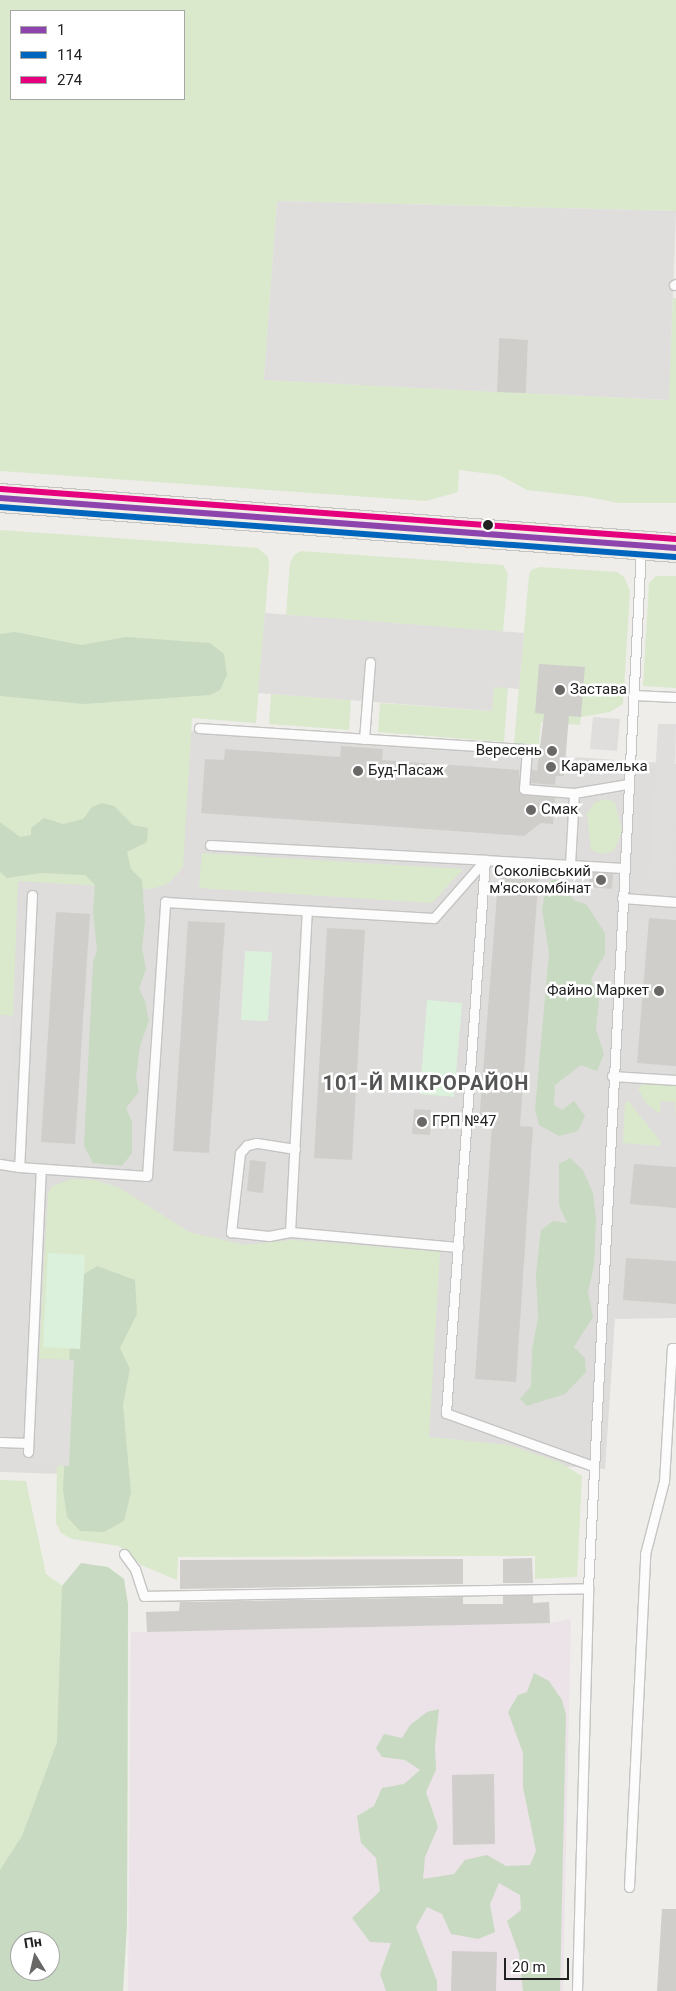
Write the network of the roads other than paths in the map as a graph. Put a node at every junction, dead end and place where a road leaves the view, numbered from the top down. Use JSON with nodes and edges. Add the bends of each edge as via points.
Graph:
{"nodes":[{"id":1,"x":0,"y":498,"type":"edge"},
{"id":2,"x":641,"y":545,"type":"junction"},
{"id":3,"x":676,"y":548,"type":"edge"},
{"id":4,"x":370,"y":662,"type":"dead end"},
{"id":5,"x":633,"y":695,"type":"junction"},
{"id":6,"x":676,"y":697,"type":"edge"},
{"id":7,"x":199,"y":728,"type":"dead end"},
{"id":8,"x":364,"y":739,"type":"junction"},
{"id":9,"x":628,"y":784,"type":"junction"},
{"id":10,"x":574,"y":793,"type":"junction"},
{"id":11,"x":210,"y":845,"type":"dead end"},
{"id":12,"x":485,"y":860,"type":"junction"},
{"id":13,"x":570,"y":865,"type":"junction"},
{"id":14,"x":623,"y":868,"type":"junction"},
{"id":15,"x":32,"y":894,"type":"dead end"},
{"id":16,"x":622,"y":898,"type":"junction"},
{"id":17,"x":676,"y":902,"type":"edge"},
{"id":18,"x":308,"y":911,"type":"junction"},
{"id":19,"x":612,"y":1076,"type":"junction"},
{"id":20,"x":676,"y":1080,"type":"edge"},
{"id":21,"x":295,"y":1149,"type":"junction"},
{"id":22,"x":0,"y":1164,"type":"edge"},
{"id":23,"x":19,"y":1167,"type":"junction"},
{"id":24,"x":41,"y":1169,"type":"junction"},
{"id":25,"x":290,"y":1232,"type":"junction"},
{"id":26,"x":458,"y":1247,"type":"junction"},
{"id":27,"x":676,"y":1348,"type":"edge"},
{"id":28,"x":0,"y":1442,"type":"edge"},
{"id":29,"x":593,"y":1466,"type":"junction"},
{"id":30,"x":124,"y":1554,"type":"dead end"},
{"id":31,"x":588,"y":1588,"type":"junction"},
{"id":32,"x":629,"y":1887,"type":"dead end"},
{"id":33,"x":577,"y":1991,"type":"edge"}],
"edges":[{"from":1,"to":2,"type":"main road"},
{"from":2,"to":3,"type":"main road"},
{"from":2,"to":5,"type":"lane"},
{"from":4,"to":8,"type":"lane"},
{"from":5,"to":6,"type":"lane"},
{"from":5,"to":9,"type":"lane"},
{"from":7,"to":8,"type":"lane"},
{"from":8,"to":10,"type":"lane","via":[[527,749],[524,789]]},
{"from":9,"to":10,"type":"lane"},
{"from":9,"to":14,"type":"lane"},
{"from":10,"to":13,"type":"lane"},
{"from":11,"to":12,"type":"lane"},
{"from":12,"to":13,"type":"lane"},
{"from":12,"to":18,"type":"lane","via":[[434,918]]},
{"from":12,"to":26,"type":"lane"},
{"from":13,"to":14,"type":"lane"},
{"from":14,"to":16,"type":"lane"},
{"from":15,"to":23,"type":"lane"},
{"from":16,"to":17,"type":"lane"},
{"from":16,"to":19,"type":"lane"},
{"from":18,"to":21,"type":"lane"},
{"from":18,"to":24,"type":"lane","via":[[165,902],[147,1176]]},
{"from":19,"to":20,"type":"lane"},
{"from":19,"to":29,"type":"lane"},
{"from":21,"to":25,"type":"lane"},
{"from":21,"to":25,"type":"lane","via":[[256,1143],[247,1145],[240,1153],[231,1232],[268,1236]]},
{"from":22,"to":23,"type":"lane"},
{"from":23,"to":24,"type":"lane"},
{"from":24,"to":28,"type":"lane","via":[[28,1448]]},
{"from":25,"to":26,"type":"lane"},
{"from":26,"to":29,"type":"lane","via":[[446,1413]]},
{"from":27,"to":32,"type":"lane","via":[[672,1348],[664,1481],[645,1554]]},
{"from":29,"to":31,"type":"lane"},
{"from":30,"to":31,"type":"lane","via":[[135,1569],[144,1596]]},
{"from":31,"to":33,"type":"lane"}]}
